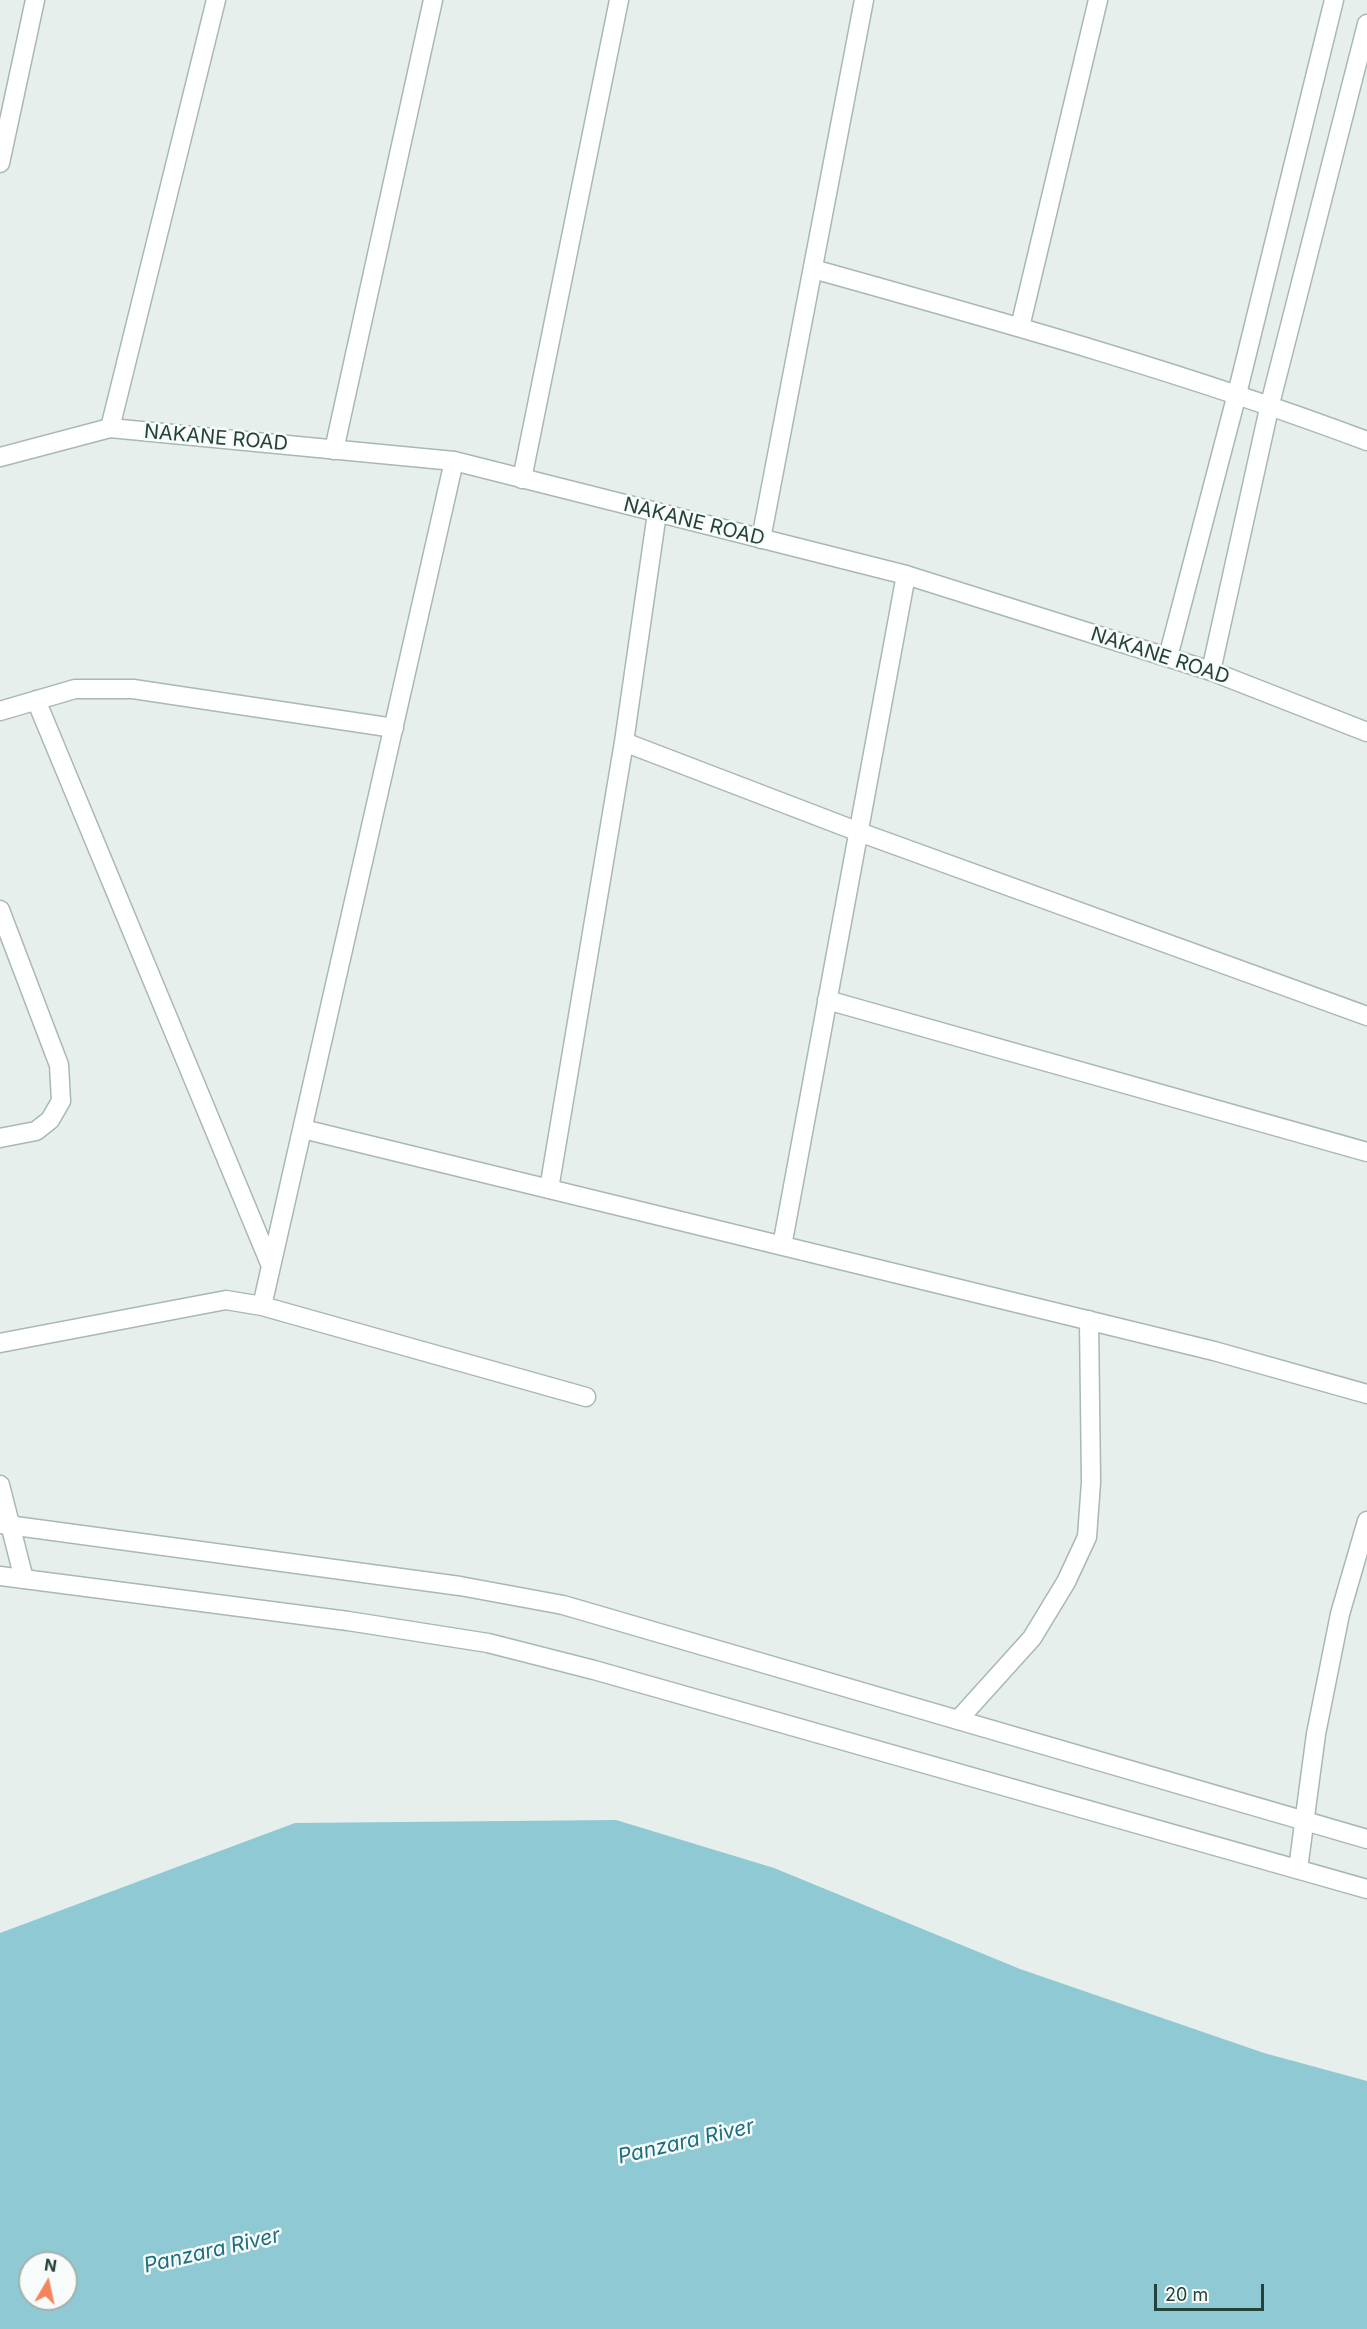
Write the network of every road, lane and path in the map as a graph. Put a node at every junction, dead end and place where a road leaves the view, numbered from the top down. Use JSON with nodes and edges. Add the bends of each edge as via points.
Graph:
{"nodes":[{"id":1,"x":35,"y":0,"type":"edge"},
{"id":2,"x":216,"y":0,"type":"edge"},
{"id":3,"x":433,"y":0,"type":"edge"},
{"id":4,"x":620,"y":0,"type":"edge"},
{"id":5,"x":864,"y":0,"type":"edge"},
{"id":6,"x":1098,"y":0,"type":"edge"},
{"id":7,"x":1334,"y":0,"type":"edge"},
{"id":8,"x":1367,"y":24,"type":"edge"},
{"id":9,"x":1365,"y":43,"type":"edge"},
{"id":10,"x":0,"y":163,"type":"edge"},
{"id":11,"x":813,"y":269,"type":"junction"},
{"id":12,"x":1020,"y":327,"type":"junction"},
{"id":13,"x":1237,"y":394,"type":"junction"},
{"id":14,"x":1270,"y":404,"type":"junction"},
{"id":15,"x":110,"y":428,"type":"junction"},
{"id":16,"x":1367,"y":441,"type":"edge"},
{"id":17,"x":334,"y":450,"type":"junction"},
{"id":18,"x":0,"y":457,"type":"edge"},
{"id":19,"x":454,"y":461,"type":"junction"},
{"id":20,"x":522,"y":479,"type":"junction"},
{"id":21,"x":657,"y":513,"type":"junction"},
{"id":22,"x":761,"y":539,"type":"junction"},
{"id":23,"x":906,"y":575,"type":"junction"},
{"id":24,"x":1168,"y":657,"type":"junction"},
{"id":25,"x":1211,"y":671,"type":"junction"},
{"id":26,"x":36,"y":700,"type":"junction"},
{"id":27,"x":0,"y":711,"type":"edge"},
{"id":28,"x":394,"y":728,"type":"junction"},
{"id":29,"x":1367,"y":732,"type":"edge"},
{"id":30,"x":624,"y":742,"type":"junction"},
{"id":31,"x":859,"y":832,"type":"junction"},
{"id":32,"x":0,"y":910,"type":"edge"},
{"id":33,"x":827,"y":1000,"type":"junction"},
{"id":34,"x":1367,"y":1016,"type":"edge"},
{"id":35,"x":303,"y":1129,"type":"junction"},
{"id":36,"x":0,"y":1138,"type":"edge"},
{"id":37,"x":1367,"y":1152,"type":"edge"},
{"id":38,"x":549,"y":1189,"type":"junction"},
{"id":39,"x":782,"y":1246,"type":"junction"},
{"id":40,"x":271,"y":1266,"type":"junction"},
{"id":41,"x":262,"y":1306,"type":"junction"},
{"id":42,"x":1089,"y":1320,"type":"junction"},
{"id":43,"x":0,"y":1343,"type":"edge"},
{"id":44,"x":1367,"y":1394,"type":"edge"},
{"id":45,"x":586,"y":1397,"type":"dead end"},
{"id":46,"x":0,"y":1485,"type":"edge"},
{"id":47,"x":1367,"y":1521,"type":"edge"},
{"id":48,"x":5,"y":1525,"type":"edge"},
{"id":49,"x":0,"y":1576,"type":"edge"},
{"id":50,"x":24,"y":1579,"type":"junction"},
{"id":51,"x":958,"y":1720,"type":"junction"},
{"id":52,"x":1304,"y":1822,"type":"junction"},
{"id":53,"x":1367,"y":1839,"type":"edge"},
{"id":54,"x":1298,"y":1869,"type":"junction"},
{"id":55,"x":1367,"y":1889,"type":"edge"}],
"edges":[{"from":1,"to":10,"type":"street"},
{"from":2,"to":15,"type":"street"},
{"from":3,"to":17,"type":"street"},
{"from":4,"to":20,"type":"street"},
{"from":5,"to":11,"type":"street"},
{"from":6,"to":12,"type":"street"},
{"from":7,"to":13,"type":"street"},
{"from":8,"to":9,"type":"street"},
{"from":9,"to":14,"type":"street"},
{"from":11,"to":12,"type":"street"},
{"from":11,"to":22,"type":"street"},
{"from":12,"to":13,"type":"street"},
{"from":13,"to":14,"type":"street"},
{"from":13,"to":24,"type":"street"},
{"from":14,"to":16,"type":"street"},
{"from":14,"to":25,"type":"street"},
{"from":15,"to":17,"type":"street","name":"NAKANE ROAD"},
{"from":15,"to":18,"type":"street","name":"NAKANE ROAD"},
{"from":17,"to":19,"type":"street","name":"NAKANE ROAD"},
{"from":19,"to":20,"type":"street","name":"NAKANE ROAD"},
{"from":19,"to":28,"type":"street"},
{"from":20,"to":21,"type":"street","name":"NAKANE ROAD"},
{"from":21,"to":22,"type":"street","name":"NAKANE ROAD"},
{"from":21,"to":30,"type":"street"},
{"from":22,"to":23,"type":"street","name":"NAKANE ROAD"},
{"from":23,"to":24,"type":"street","name":"NAKANE ROAD"},
{"from":23,"to":31,"type":"street"},
{"from":24,"to":25,"type":"street","name":"NAKANE ROAD"},
{"from":25,"to":29,"type":"street","name":"NAKANE ROAD"},
{"from":26,"to":27,"type":"street"},
{"from":26,"to":28,"type":"street","via":[[75,689],[133,689]]},
{"from":26,"to":40,"type":"street"},
{"from":28,"to":35,"type":"street"},
{"from":30,"to":31,"type":"street"},
{"from":30,"to":38,"type":"street"},
{"from":31,"to":33,"type":"street"},
{"from":31,"to":34,"type":"street"},
{"from":32,"to":36,"type":"street","via":[[59,1065],[61,1101],[50,1120],[36,1131]]},
{"from":33,"to":37,"type":"street"},
{"from":33,"to":39,"type":"street"},
{"from":35,"to":38,"type":"street"},
{"from":35,"to":40,"type":"street"},
{"from":38,"to":39,"type":"street"},
{"from":39,"to":42,"type":"street"},
{"from":40,"to":41,"type":"street"},
{"from":41,"to":43,"type":"street","via":[[226,1300]]},
{"from":41,"to":45,"type":"street"},
{"from":42,"to":44,"type":"street"},
{"from":42,"to":51,"type":"street","via":[[1091,1482],[1087,1537],[1066,1582],[1032,1638]]},
{"from":46,"to":48,"type":"street"},
{"from":47,"to":52,"type":"street","via":[[1340,1614],[1316,1734]]},
{"from":48,"to":50,"type":"street"},
{"from":48,"to":51,"type":"street","via":[[460,1586],[563,1605]]},
{"from":49,"to":50,"type":"street"},
{"from":50,"to":54,"type":"street","via":[[488,1643]]},
{"from":51,"to":52,"type":"street"},
{"from":52,"to":53,"type":"street"},
{"from":52,"to":54,"type":"street"},
{"from":54,"to":55,"type":"street"}]}
